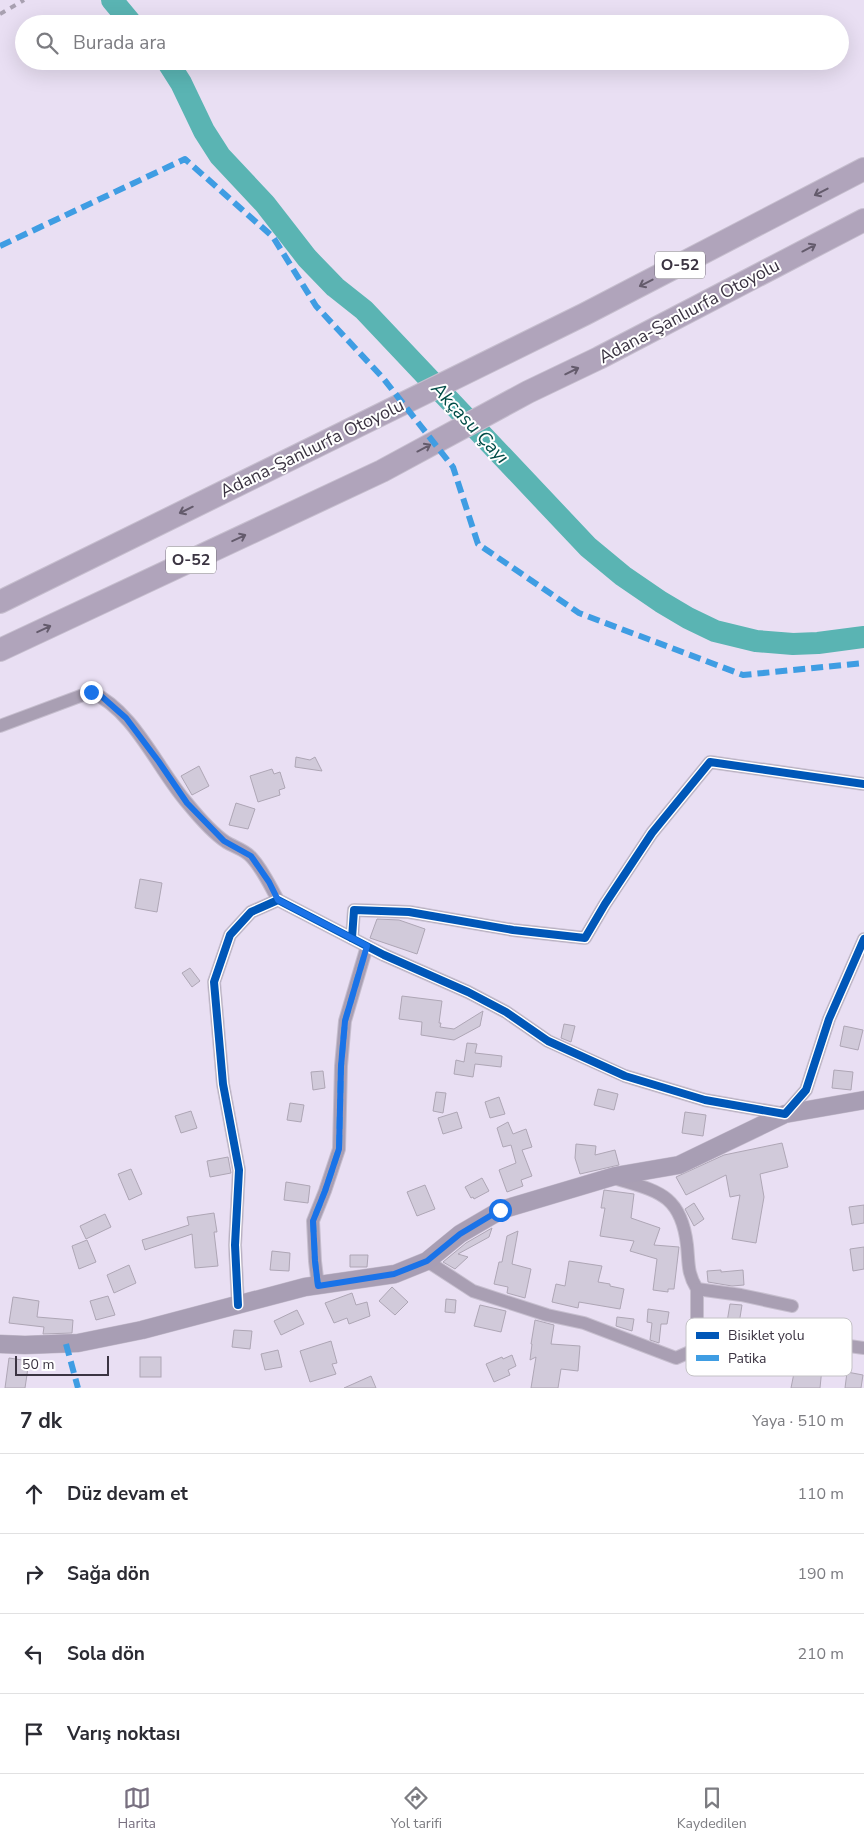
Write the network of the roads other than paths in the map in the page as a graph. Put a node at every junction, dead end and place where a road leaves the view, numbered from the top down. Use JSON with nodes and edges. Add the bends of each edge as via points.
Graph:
{"nodes":[{"id":1,"x":864,"y":169,"type":"edge"},
{"id":2,"x":864,"y":220,"type":"edge"},
{"id":3,"x":0,"y":602,"type":"edge"},
{"id":4,"x":0,"y":650,"type":"edge"},
{"id":5,"x":0,"y":726,"type":"edge"},
{"id":6,"x":864,"y":784,"type":"edge"},
{"id":7,"x":278,"y":900,"type":"junction"},
{"id":8,"x":352,"y":938,"type":"junction"},
{"id":9,"x":864,"y":939,"type":"edge"},
{"id":10,"x":367,"y":946,"type":"junction"},
{"id":11,"x":864,"y":1100,"type":"edge"},
{"id":12,"x":785,"y":1114,"type":"junction"},
{"id":13,"x":612,"y":1177,"type":"junction"},
{"id":14,"x":427,"y":1261,"type":"junction"},
{"id":15,"x":318,"y":1286,"type":"junction"},
{"id":16,"x":697,"y":1290,"type":"junction"},
{"id":17,"x":238,"y":1305,"type":"junction"},
{"id":18,"x":792,"y":1306,"type":"dead end"},
{"id":19,"x":697,"y":1318,"type":"edge"},
{"id":20,"x":0,"y":1344,"type":"edge"},
{"id":21,"x":686,"y":1354,"type":"edge"}],
"edges":[{"from":1,"to":3,"type":"highway","name":"Adana-Şanlıurfa Otoyolu","number":"O-52","one_way":true,"via":[[585,314]]},
{"from":4,"to":2,"type":"highway","name":"Adana-Şanlıurfa Otoyolu","number":"O-52","one_way":true,"via":[[382,472],[528,392]]},
{"from":5,"to":7,"type":"street","via":[[91,692],[100,695],[126,718],[187,803],[224,841],[251,856]]},
{"from":6,"to":8,"type":"street","via":[[710,762],[652,833],[585,938],[513,930],[409,912],[354,910]]},
{"from":7,"to":8,"type":"street"},
{"from":7,"to":17,"type":"street","via":[[252,912],[230,935],[214,982],[223,1084],[239,1170],[235,1245]]},
{"from":8,"to":10,"type":"street"},
{"from":9,"to":12,"type":"street","via":[[829,1019],[806,1090]]},
{"from":10,"to":12,"type":"street","via":[[468,992],[506,1012],[548,1041],[625,1076],[705,1100]]},
{"from":10,"to":15,"type":"street","via":[[345,1021],[339,1149],[313,1221]]},
{"from":11,"to":12,"type":"street"},
{"from":12,"to":13,"type":"street","via":[[678,1165]]},
{"from":13,"to":14,"type":"street","via":[[500,1210],[460,1234]]},
{"from":13,"to":16,"type":"street","via":[[660,1193],[677,1210],[686,1242],[689,1277]]},
{"from":14,"to":15,"type":"street","via":[[394,1274]]},
{"from":14,"to":21,"type":"street","via":[[473,1291],[547,1315],[584,1322],[676,1358]]},
{"from":15,"to":17,"type":"street"},
{"from":16,"to":18,"type":"street"},
{"from":16,"to":19,"type":"street"},
{"from":17,"to":20,"type":"street","via":[[78,1344]]}]}
